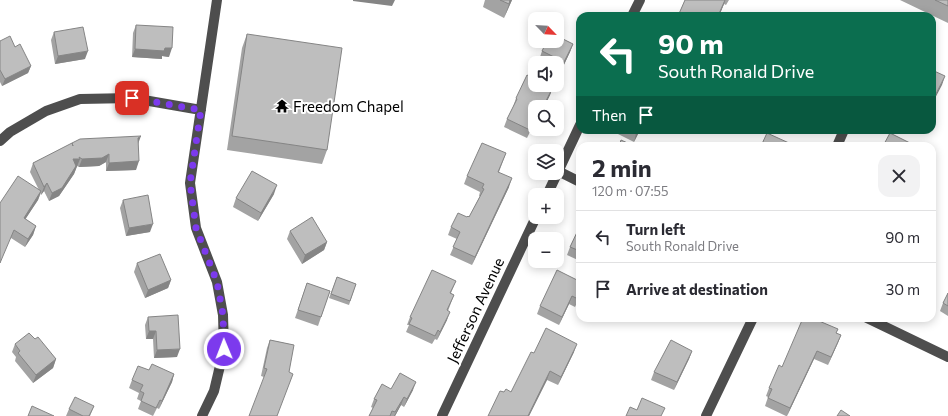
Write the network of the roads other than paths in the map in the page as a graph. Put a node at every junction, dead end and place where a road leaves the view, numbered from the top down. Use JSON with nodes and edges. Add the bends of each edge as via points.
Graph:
{"nodes":[{"id":1,"x":218,"y":0,"type":"edge"},
{"id":2,"x":640,"y":0,"type":"edge"},
{"id":3,"x":634,"y":12,"type":"edge"},
{"id":4,"x":201,"y":110,"type":"junction"},
{"id":5,"x":576,"y":133,"type":"edge"},
{"id":6,"x":0,"y":141,"type":"edge"},
{"id":7,"x":564,"y":158,"type":"edge"},
{"id":8,"x":564,"y":174,"type":"edge"},
{"id":9,"x":576,"y":180,"type":"edge"},
{"id":10,"x":533,"y":224,"type":"edge"},
{"id":11,"x":751,"y":322,"type":"edge"},
{"id":12,"x":876,"y":322,"type":"edge"},
{"id":13,"x":948,"y":356,"type":"edge"},
{"id":14,"x":202,"y":416,"type":"edge"},
{"id":15,"x":442,"y":416,"type":"edge"},
{"id":16,"x":706,"y":416,"type":"edge"}],
"edges":[{"from":1,"to":4,"type":"street"},
{"from":2,"to":3,"type":"street"},
{"from":4,"to":6,"type":"street","via":[[132,98],[80,99],[46,111],[10,132]]},
{"from":4,"to":14,"type":"street","via":[[190,183],[196,228],[217,282],[223,315],[224,349],[214,391]]},
{"from":5,"to":7,"type":"street"},
{"from":8,"to":9,"type":"street"},
{"from":10,"to":15,"type":"street","name":"Jefferson Avenue"},
{"from":11,"to":16,"type":"street"},
{"from":12,"to":13,"type":"street"}]}
